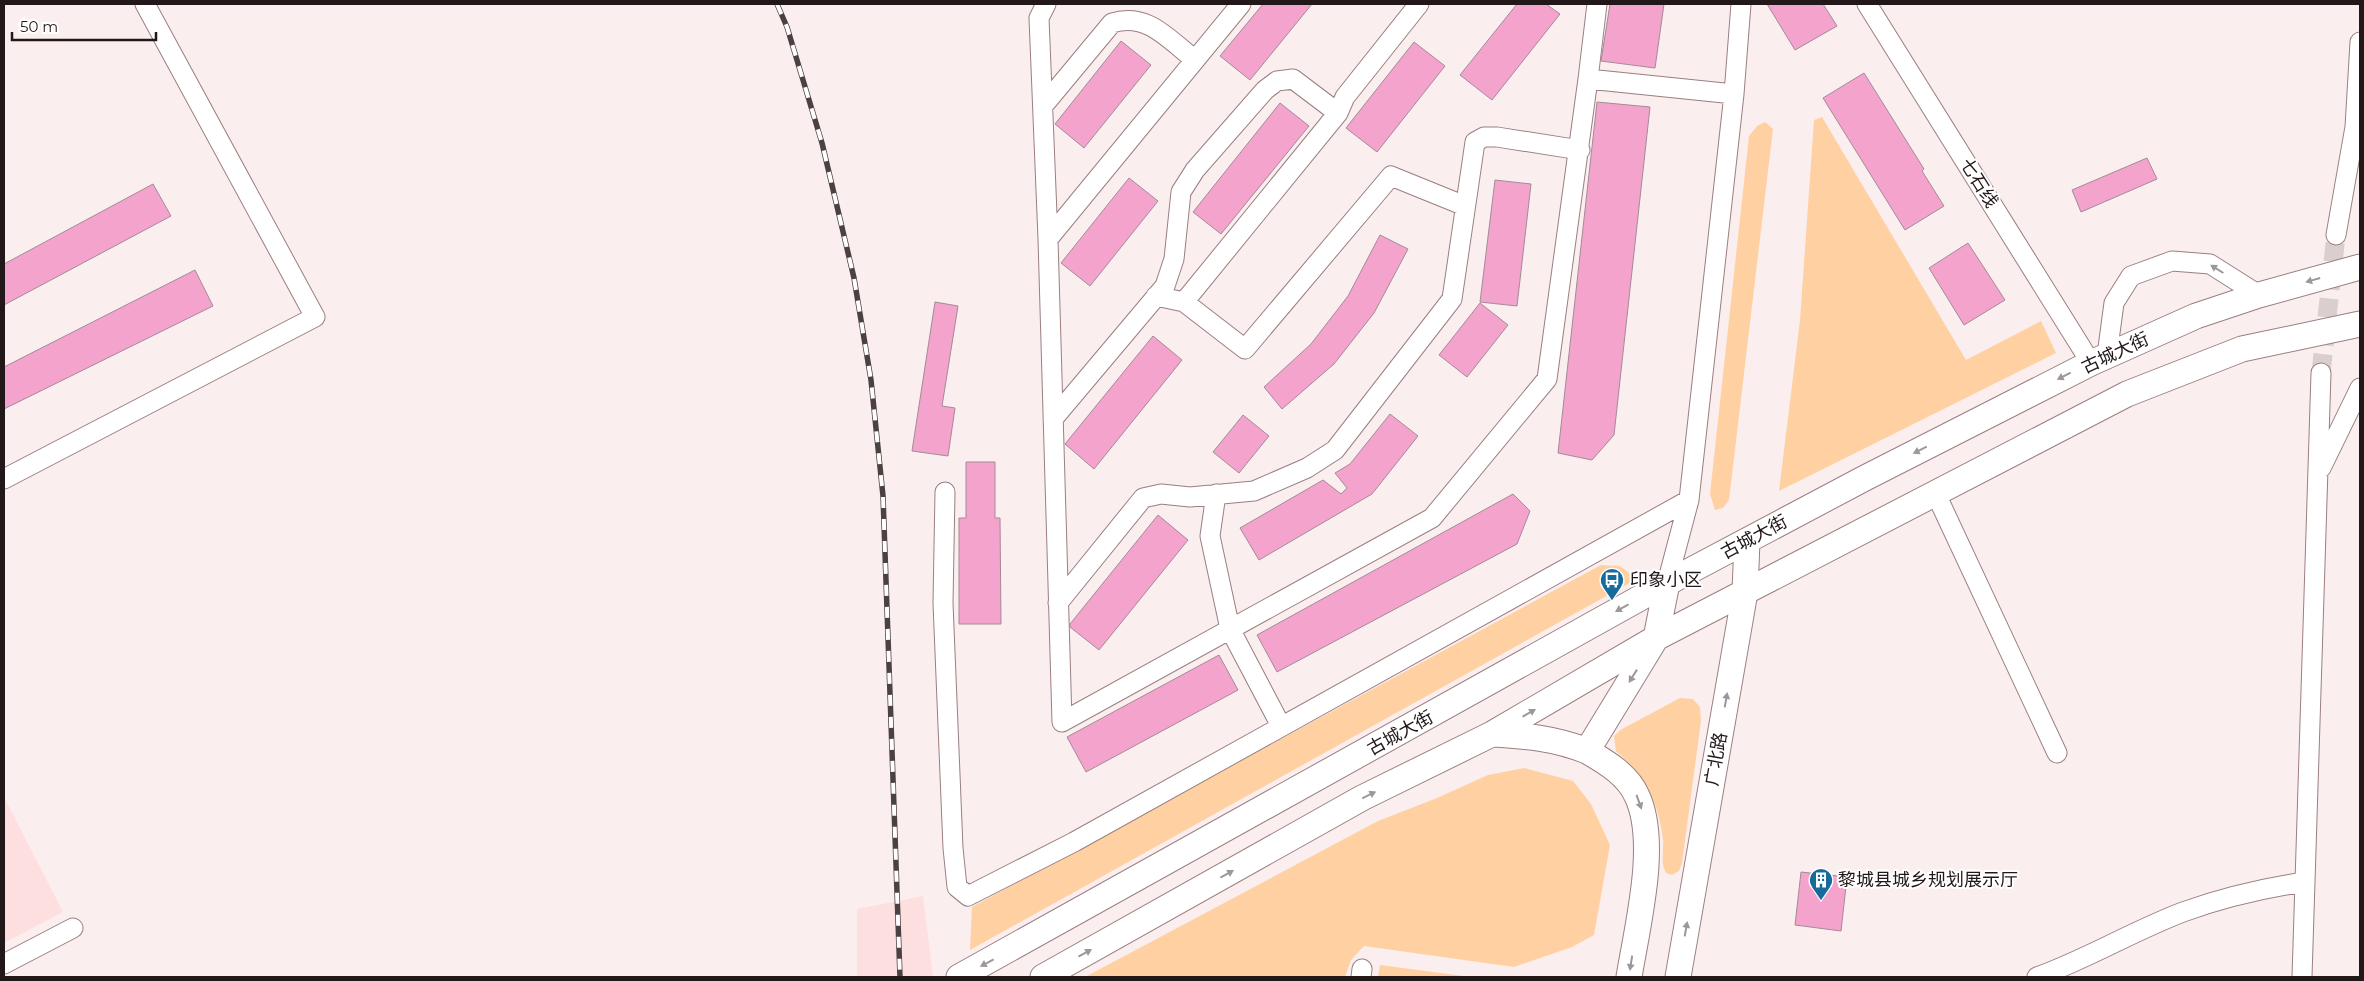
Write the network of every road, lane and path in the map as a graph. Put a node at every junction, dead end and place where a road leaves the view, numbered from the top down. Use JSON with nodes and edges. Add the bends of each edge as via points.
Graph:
{"nodes":[{"id":1,"x":145,"y":4,"type":"edge"},
{"id":2,"x":1046,"y":4,"type":"edge"},
{"id":3,"x":1241,"y":4,"type":"edge"},
{"id":4,"x":1419,"y":4,"type":"edge"},
{"id":5,"x":1598,"y":4,"type":"edge"},
{"id":6,"x":1742,"y":4,"type":"edge"},
{"id":7,"x":1867,"y":4,"type":"edge"},
{"id":8,"x":2360,"y":42,"type":"edge"},
{"id":9,"x":1194,"y":59,"type":"junction"},
{"id":10,"x":1588,"y":79,"type":"junction"},
{"id":11,"x":1734,"y":94,"type":"junction"},
{"id":12,"x":1043,"y":106,"type":"junction"},
{"id":13,"x":1338,"y":113,"type":"junction"},
{"id":14,"x":1580,"y":150,"type":"junction"},
{"id":15,"x":1465,"y":206,"type":"junction"},
{"id":16,"x":2336,"y":235,"type":"tunnel mouth"},
{"id":17,"x":1048,"y":238,"type":"junction"},
{"id":18,"x":2360,"y":267,"type":"edge"},
{"id":19,"x":2259,"y":295,"type":"junction"},
{"id":20,"x":1156,"y":296,"type":"junction"},
{"id":21,"x":1184,"y":302,"type":"junction"},
{"id":22,"x":2360,"y":324,"type":"edge"},
{"id":23,"x":2099,"y":359,"type":"junction"},
{"id":24,"x":2321,"y":373,"type":"tunnel mouth"},
{"id":25,"x":2360,"y":388,"type":"edge"},
{"id":26,"x":1053,"y":418,"type":"junction"},
{"id":27,"x":2318,"y":474,"type":"junction"},
{"id":28,"x":4,"y":479,"type":"edge"},
{"id":29,"x":945,"y":492,"type":"dead end"},
{"id":30,"x":1935,"y":492,"type":"junction"},
{"id":31,"x":1216,"y":494,"type":"junction"},
{"id":32,"x":1689,"y":500,"type":"junction"},
{"id":33,"x":1747,"y":541,"type":"junction"},
{"id":34,"x":1667,"y":583,"type":"junction"},
{"id":35,"x":1744,"y":592,"type":"junction"},
{"id":36,"x":1058,"y":603,"type":"junction"},
{"id":37,"x":1230,"y":630,"type":"junction"},
{"id":38,"x":1656,"y":638,"type":"junction"},
{"id":39,"x":1281,"y":726,"type":"junction"},
{"id":40,"x":1492,"y":734,"type":"junction"},
{"id":41,"x":1587,"y":750,"type":"junction"},
{"id":42,"x":2057,"y":753,"type":"dead end"},
{"id":43,"x":2305,"y":882,"type":"junction"},
{"id":44,"x":73,"y":928,"type":"dead end"},
{"id":45,"x":4,"y":964,"type":"edge"},
{"id":46,"x":959,"y":977,"type":"edge"},
{"id":47,"x":1043,"y":977,"type":"edge"},
{"id":48,"x":1629,"y":977,"type":"edge"},
{"id":49,"x":1678,"y":977,"type":"edge"},
{"id":50,"x":2037,"y":977,"type":"edge"},
{"id":51,"x":2302,"y":977,"type":"edge"}],
"edges":[{"from":1,"to":28,"type":"street","via":[[315,317]]},
{"from":2,"to":12,"type":"street","via":[[1039,18]]},
{"from":3,"to":9,"type":"street"},
{"from":4,"to":13,"type":"street","via":[[1345,97]]},
{"from":5,"to":10,"type":"street"},
{"from":6,"to":11,"type":"street"},
{"from":7,"to":23,"type":"street","name":"七石线"},
{"from":8,"to":16,"type":"street","via":[[2355,127]]},
{"from":9,"to":12,"type":"street","via":[[1140,20],[1118,21],[1112,23]]},
{"from":9,"to":17,"type":"street"},
{"from":10,"to":11,"type":"street"},
{"from":10,"to":14,"type":"street"},
{"from":11,"to":32,"type":"street"},
{"from":12,"to":17,"type":"street"},
{"from":13,"to":20,"type":"street","via":[[1293,79],[1277,81],[1264,90],[1194,170],[1181,192],[1174,259],[1164,286]]},
{"from":13,"to":21,"type":"street"},
{"from":14,"to":15,"type":"street","via":[[1484,137],[1475,142]]},
{"from":14,"to":37,"type":"street","via":[[1547,379],[1432,518]]},
{"from":15,"to":21,"type":"street","via":[[1391,176],[1245,349]]},
{"from":15,"to":31,"type":"street","via":[[1452,299],[1336,450],[1307,468],[1254,491]]},
{"from":17,"to":26,"type":"street"},
{"from":18,"to":19,"type":"main road","name":"古城大街","one_way":true},
{"from":19,"to":23,"type":"main road","name":"古城大街","via":[[2196,316]]},
{"from":19,"to":23,"type":"street","one_way":true,"via":[[2210,264],[2172,261],[2131,276],[2114,303]]},
{"from":20,"to":21,"type":"street"},
{"from":20,"to":26,"type":"street"},
{"from":22,"to":30,"type":"main road","via":[[2242,350],[2127,394]]},
{"from":23,"to":33,"type":"main road","name":"古城大街","one_way":true},
{"from":24,"to":27,"type":"street"},
{"from":25,"to":27,"type":"street"},
{"from":26,"to":36,"type":"street"},
{"from":27,"to":43,"type":"street"},
{"from":29,"to":39,"type":"street","via":[[943,603],[953,848],[957,887],[968,896],[1057,851]]},
{"from":30,"to":35,"type":"main road"},
{"from":30,"to":42,"type":"street"},
{"from":31,"to":36,"type":"street","via":[[1190,497],[1161,494],[1143,498]]},
{"from":31,"to":37,"type":"street","via":[[1210,536]]},
{"from":32,"to":34,"type":"street"},
{"from":32,"to":39,"type":"street"},
{"from":33,"to":34,"type":"main road","name":"古城大街"},
{"from":33,"to":35,"type":"main road","name":"广北路"},
{"from":34,"to":38,"type":"main road"},
{"from":34,"to":46,"type":"main road","name":"古城大街","one_way":true},
{"from":35,"to":38,"type":"main road"},
{"from":49,"to":35,"type":"main road","name":"广北路","one_way":true},
{"from":36,"to":37,"type":"street","via":[[1062,722]]},
{"from":37,"to":39,"type":"street"},
{"from":40,"to":38,"type":"main road","one_way":true},
{"from":38,"to":41,"type":"main road","one_way":true},
{"from":40,"to":41,"type":"main road","via":[[1558,740]]},
{"from":47,"to":40,"type":"main road","one_way":true,"via":[[1362,798]]},
{"from":41,"to":48,"type":"main road","one_way":true,"via":[[1614,767],[1636,794],[1645,818],[1644,876]]},
{"from":43,"to":50,"type":"street","via":[[2265,888],[2183,912],[2069,966]]},
{"from":43,"to":51,"type":"street"},
{"from":44,"to":45,"type":"street"}]}
